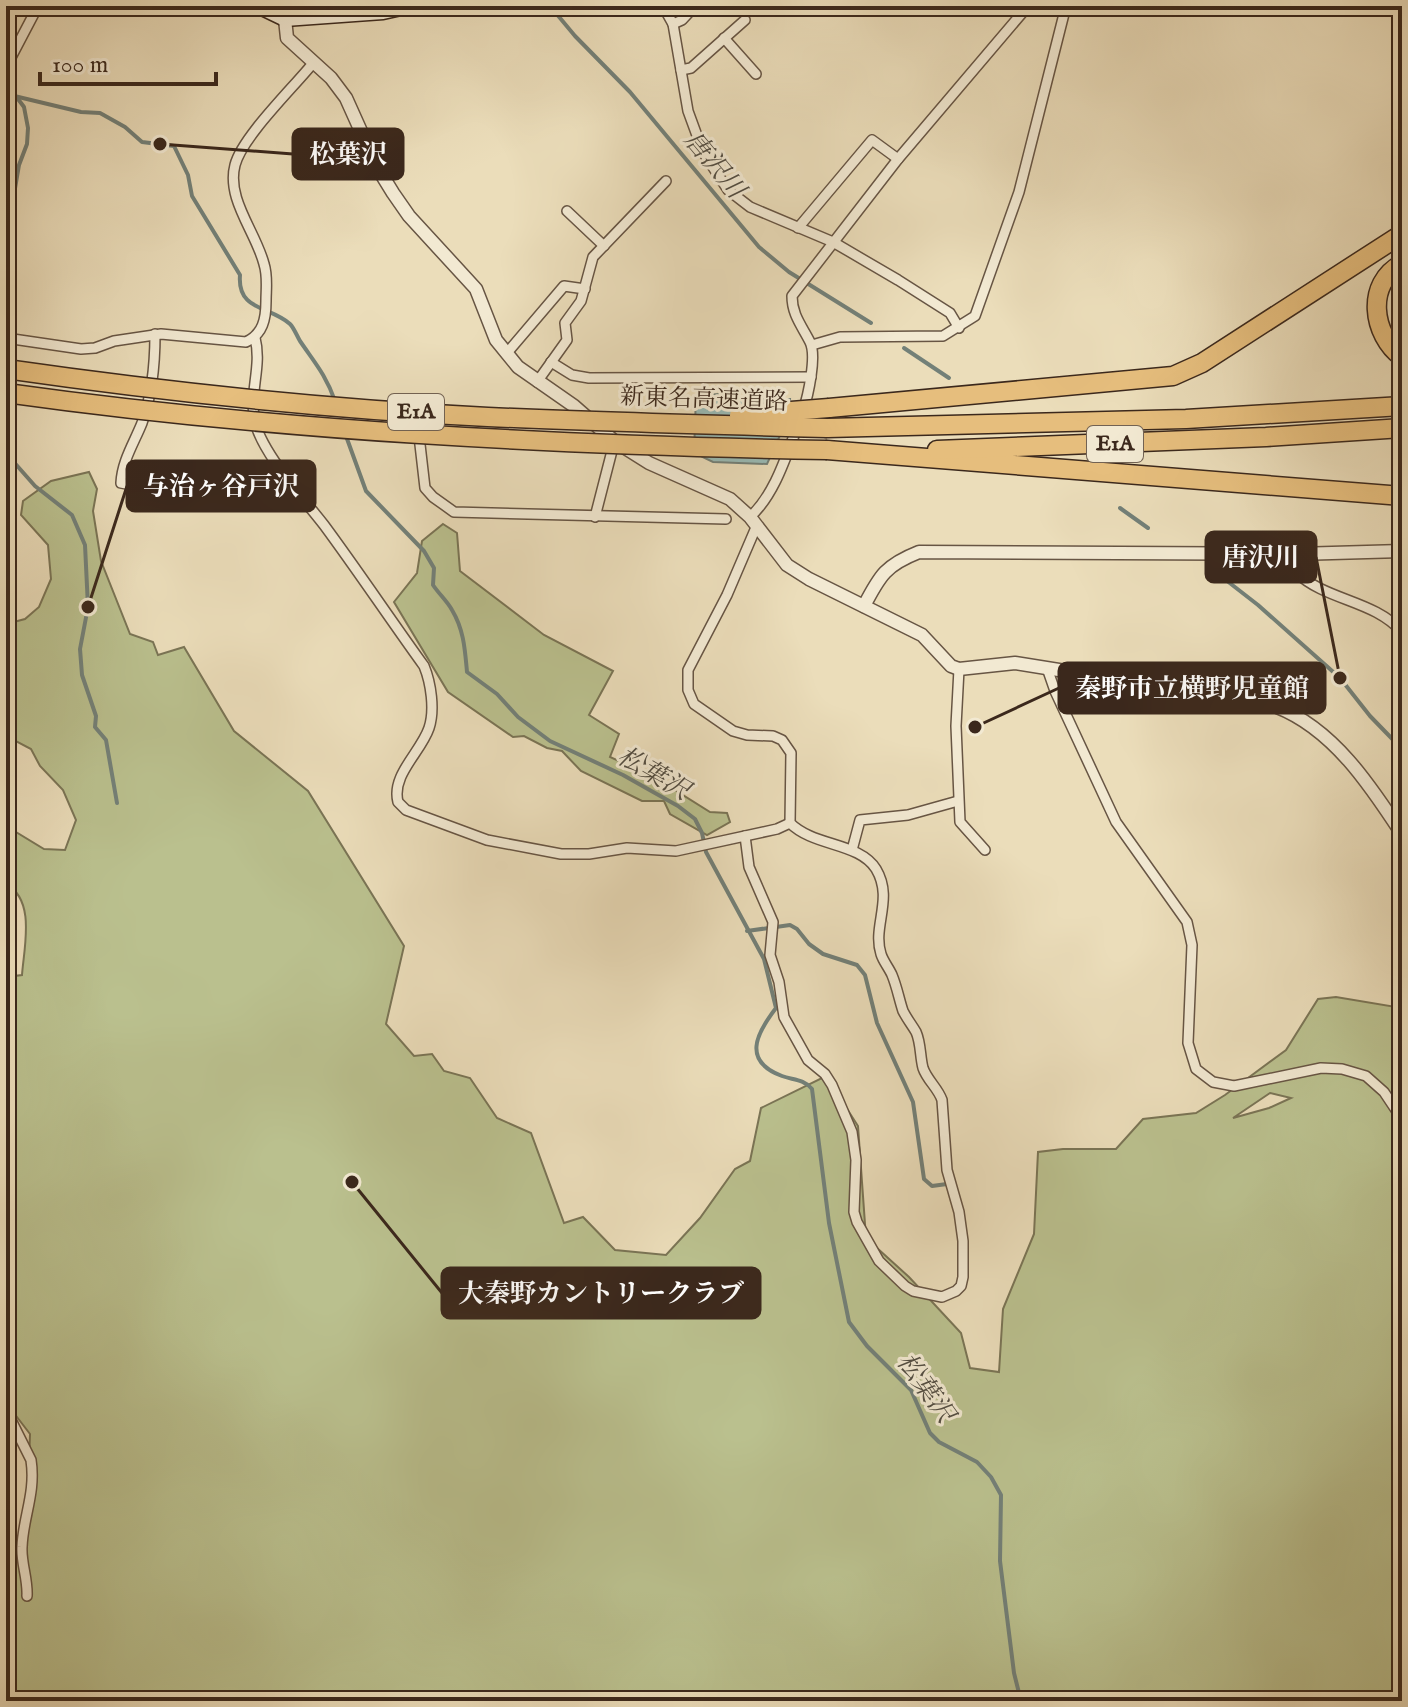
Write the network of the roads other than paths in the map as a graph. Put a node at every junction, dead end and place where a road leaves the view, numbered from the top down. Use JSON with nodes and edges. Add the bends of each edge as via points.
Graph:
{"nodes":[{"id":1,"x":38,"y":6,"type":"edge"},
{"id":2,"x":258,"y":6,"type":"edge"},
{"id":3,"x":410,"y":6,"type":"edge"},
{"id":4,"x":663,"y":6,"type":"edge"},
{"id":5,"x":695,"y":6,"type":"edge"},
{"id":6,"x":1028,"y":6,"type":"edge"},
{"id":7,"x":1066,"y":6,"type":"edge"},
{"id":8,"x":285,"y":19,"type":"junction"},
{"id":9,"x":745,"y":20,"type":"dead end"},
{"id":10,"x":673,"y":24,"type":"junction"},
{"id":11,"x":724,"y":38,"type":"junction"},
{"id":12,"x":314,"y":62,"type":"junction"},
{"id":13,"x":6,"y":67,"type":"edge"},
{"id":14,"x":681,"y":70,"type":"junction"},
{"id":15,"x":756,"y":74,"type":"dead end"},
{"id":16,"x":898,"y":159,"type":"junction"},
{"id":17,"x":666,"y":181,"type":"dead end"},
{"id":18,"x":567,"y":211,"type":"dead end"},
{"id":19,"x":798,"y":228,"type":"junction"},
{"id":20,"x":1402,"y":234,"type":"edge"},
{"id":21,"x":833,"y":242,"type":"junction"},
{"id":22,"x":604,"y":246,"type":"junction"},
{"id":23,"x":1402,"y":264,"type":"edge"},
{"id":24,"x":585,"y":289,"type":"junction"},
{"id":25,"x":959,"y":328,"type":"junction"},
{"id":26,"x":155,"y":334,"type":"junction"},
{"id":27,"x":6,"y":338,"type":"edge"},
{"id":28,"x":255,"y":338,"type":"junction"},
{"id":29,"x":812,"y":345,"type":"junction"},
{"id":30,"x":506,"y":354,"type":"junction"},
{"id":31,"x":1402,"y":357,"type":"edge"},
{"id":32,"x":551,"y":362,"type":"junction"},
{"id":33,"x":6,"y":369,"type":"edge"},
{"id":34,"x":811,"y":377,"type":"junction"},
{"id":35,"x":537,"y":382,"type":"junction"},
{"id":36,"x":6,"y":393,"type":"edge"},
{"id":37,"x":415,"y":405,"type":"dead end"},
{"id":38,"x":1402,"y":406,"type":"edge"},
{"id":39,"x":649,"y":423,"type":"junction"},
{"id":40,"x":1402,"y":428,"type":"edge"},
{"id":41,"x":614,"y":441,"type":"junction"},
{"id":42,"x":827,"y":450,"type":"junction"},
{"id":43,"x":298,"y":496,"type":"junction"},
{"id":44,"x":1402,"y":496,"type":"edge"},
{"id":45,"x":595,"y":517,"type":"junction"},
{"id":46,"x":726,"y":519,"type":"dead end"},
{"id":47,"x":753,"y":521,"type":"junction"},
{"id":48,"x":1402,"y":551,"type":"edge"},
{"id":49,"x":1297,"y":554,"type":"junction"},
{"id":50,"x":864,"y":606,"type":"junction"},
{"id":51,"x":1402,"y":632,"type":"edge"},
{"id":52,"x":1047,"y":668,"type":"junction"},
{"id":53,"x":959,"y":669,"type":"junction"},
{"id":54,"x":958,"y":801,"type":"junction"},
{"id":55,"x":790,"y":823,"type":"junction"},
{"id":56,"x":1402,"y":834,"type":"edge"},
{"id":57,"x":745,"y":836,"type":"junction"},
{"id":58,"x":852,"y":850,"type":"junction"},
{"id":59,"x":985,"y":850,"type":"dead end"},
{"id":60,"x":1402,"y":1119,"type":"edge"},
{"id":61,"x":6,"y":1410,"type":"edge"},
{"id":62,"x":27,"y":1596,"type":"dead end"}],
"edges":[{"from":1,"to":13,"type":"street"},
{"from":2,"to":8,"type":"main road"},
{"from":3,"to":8,"type":"main road"},
{"from":4,"to":10,"type":"street"},
{"from":5,"to":10,"type":"street"},
{"from":6,"to":16,"type":"street"},
{"from":7,"to":25,"type":"street","via":[[1019,192],[975,316]]},
{"from":8,"to":12,"type":"street","via":[[287,38]]},
{"from":9,"to":11,"type":"street"},
{"from":10,"to":14,"type":"street"},
{"from":11,"to":14,"type":"street","via":[[691,68]]},
{"from":11,"to":15,"type":"street"},
{"from":12,"to":28,"type":"street","via":[[244,145],[234,167],[235,195],[266,268],[266,309]]},
{"from":12,"to":30,"type":"street","via":[[346,98],[401,205],[476,289]]},
{"from":14,"to":19,"type":"street","via":[[703,152],[728,190],[750,207]]},
{"from":16,"to":19,"type":"street","via":[[872,140]]},
{"from":16,"to":21,"type":"street"},
{"from":17,"to":22,"type":"street"},
{"from":18,"to":22,"type":"street"},
{"from":19,"to":21,"type":"street"},
{"from":20,"to":39,"type":"highway","bridge":true,"via":[[1202,363],[1173,376]]},
{"from":21,"to":25,"type":"street","via":[[950,313]]},
{"from":21,"to":29,"type":"street","via":[[792,296],[792,310]]},
{"from":22,"to":24,"type":"street","via":[[593,257]]},
{"from":23,"to":31,"type":"highway","via":[[1386,277],[1376,302],[1380,332]]},
{"from":24,"to":30,"type":"street","via":[[564,286]]},
{"from":24,"to":32,"type":"street","via":[[565,323],[567,340]]},
{"from":25,"to":29,"type":"street","via":[[943,336],[840,337]]},
{"from":26,"to":27,"type":"street","via":[[81,349]]},
{"from":26,"to":28,"type":"street","via":[[246,342]]},
{"from":26,"to":43,"type":"street","via":[[149,395],[121,483],[188,494],[280,500]]},
{"from":28,"to":43,"type":"street","via":[[259,353],[253,418]]},
{"from":29,"to":34,"type":"street"},
{"from":30,"to":35,"type":"street"},
{"from":32,"to":34,"type":"street","via":[[589,378]]},
{"from":32,"to":35,"type":"street"},
{"from":33,"to":39,"type":"highway","name":"新東名高速道路","number":"E1A","bridge":true,"via":[[358,408]]},
{"from":34,"to":47,"type":"street","via":[[782,466]]},
{"from":35,"to":41,"type":"street"},
{"from":36,"to":42,"type":"highway","name":"新東名高速道路","number":"E1A","bridge":true,"via":[[485,440]]},
{"from":37,"to":45,"type":"street","via":[[425,488],[454,512]]},
{"from":38,"to":39,"type":"highway","name":"新東名高速道路","number":"E1A","bridge":true,"via":[[1186,419],[827,428]]},
{"from":40,"to":42,"type":"highway","name":"新東名高速道路","number":"E1A","via":[[992,449]]},
{"from":41,"to":45,"type":"street"},
{"from":41,"to":47,"type":"street","via":[[649,463],[730,499]]},
{"from":42,"to":44,"type":"highway"},
{"from":43,"to":57,"type":"street","via":[[428,676],[428,730],[397,789],[398,802],[406,810],[487,840],[561,854],[627,848],[676,851]]},
{"from":45,"to":46,"type":"street"},
{"from":47,"to":50,"type":"street","via":[[787,565]]},
{"from":47,"to":55,"type":"street","via":[[727,595],[688,670],[688,690],[694,704],[733,731],[782,740],[791,753]]},
{"from":48,"to":49,"type":"street"},
{"from":49,"to":50,"type":"street","via":[[919,552],[879,576]]},
{"from":49,"to":51,"type":"street","via":[[1297,573],[1306,581],[1371,608]]},
{"from":50,"to":53,"type":"street","via":[[922,635]]},
{"from":52,"to":53,"type":"street","via":[[1015,663]]},
{"from":52,"to":56,"type":"street","via":[[1127,674],[1298,715],[1365,778]]},
{"from":52,"to":60,"type":"street","via":[[1116,822],[1187,922],[1192,945],[1188,1043],[1196,1069],[1213,1082],[1234,1086],[1321,1068],[1342,1069],[1366,1076]]},
{"from":53,"to":54,"type":"street"},
{"from":54,"to":58,"type":"street","via":[[908,815],[860,820]]},
{"from":54,"to":59,"type":"street","via":[[960,822]]},
{"from":55,"to":57,"type":"street"},
{"from":55,"to":58,"type":"street","via":[[825,844]]},
{"from":57,"to":58,"type":"street","via":[[751,875],[773,926],[770,955],[784,1017],[808,1060],[832,1085],[852,1132],[857,1222],[879,1261],[905,1286],[942,1297],[956,1291],[963,1277],[963,1241],[947,1170],[942,1100],[924,1070],[917,1034],[881,954],[882,884],[869,861]]},
{"from":61,"to":62,"type":"street","via":[[32,1468],[21,1549]]}]}
